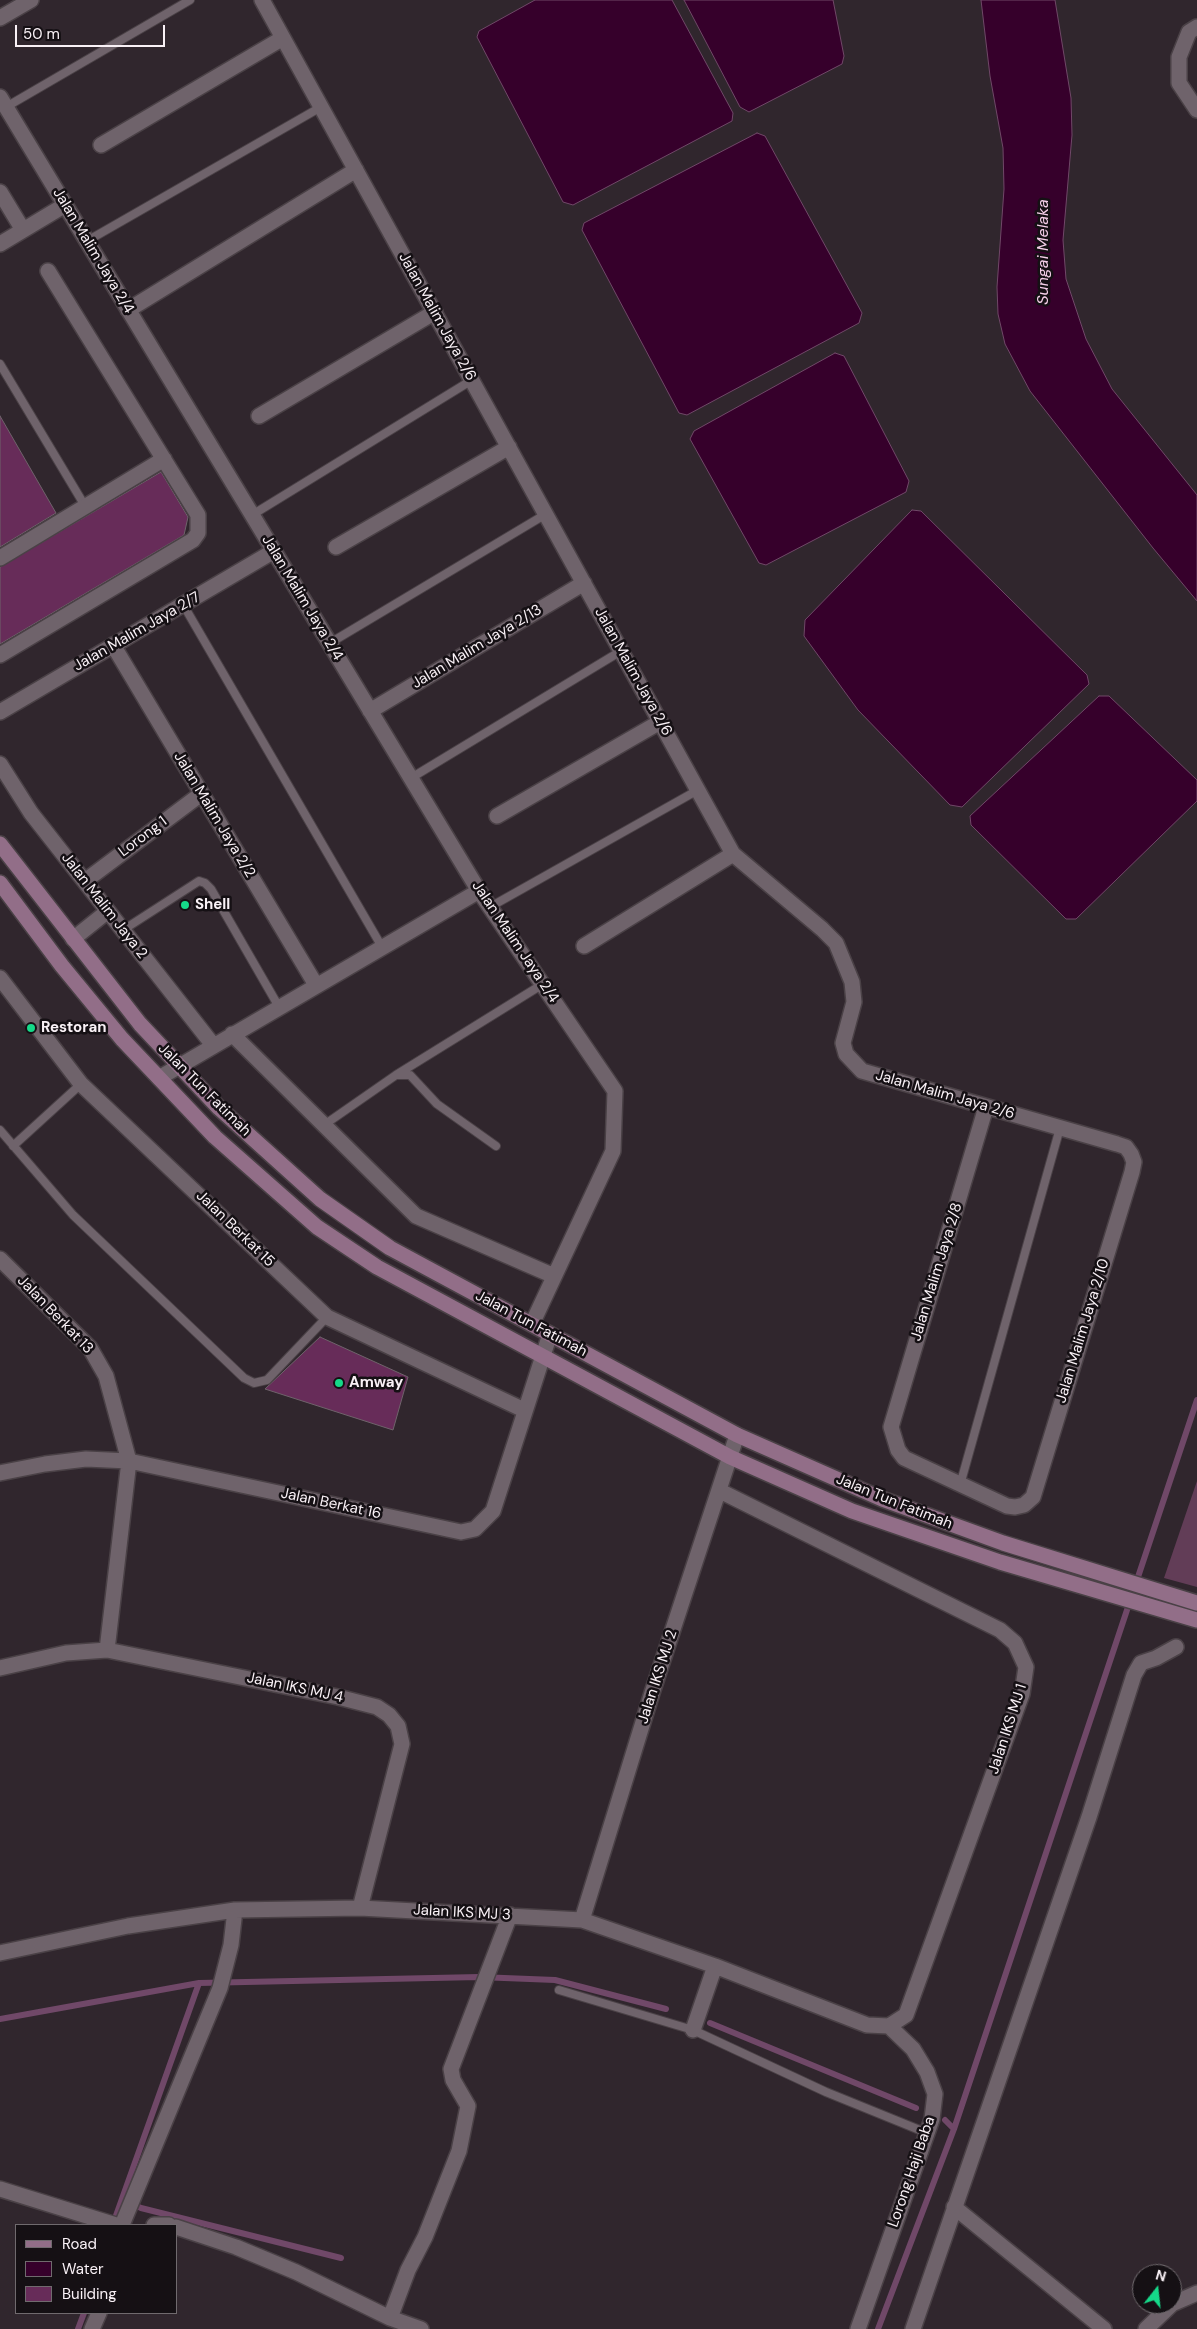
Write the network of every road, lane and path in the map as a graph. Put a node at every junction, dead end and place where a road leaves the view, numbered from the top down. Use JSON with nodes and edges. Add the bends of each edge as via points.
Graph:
{"nodes":[{"id":1,"x":31,"y":0,"type":"edge"},
{"id":2,"x":190,"y":0,"type":"edge"},
{"id":3,"x":262,"y":0,"type":"edge"},
{"id":4,"x":0,"y":18,"type":"edge"},
{"id":5,"x":1197,"y":27,"type":"edge"},
{"id":6,"x":283,"y":38,"type":"junction"},
{"id":7,"x":3,"y":102,"type":"edge"},
{"id":8,"x":321,"y":107,"type":"junction"},
{"id":9,"x":1197,"y":110,"type":"edge"},
{"id":10,"x":101,"y":145,"type":"dead end"},
{"id":11,"x":356,"y":170,"type":"junction"},
{"id":12,"x":0,"y":192,"type":"edge"},
{"id":13,"x":65,"y":205,"type":"junction"},
{"id":14,"x":23,"y":230,"type":"junction"},
{"id":15,"x":87,"y":241,"type":"junction"},
{"id":16,"x":0,"y":244,"type":"edge"},
{"id":17,"x":48,"y":271,"type":"dead end"},
{"id":18,"x":128,"y":310,"type":"junction"},
{"id":19,"x":434,"y":312,"type":"junction"},
{"id":20,"x":0,"y":364,"type":"edge"},
{"id":21,"x":472,"y":380,"type":"junction"},
{"id":22,"x":259,"y":416,"type":"dead end"},
{"id":23,"x":509,"y":447,"type":"junction"},
{"id":24,"x":164,"y":459,"type":"junction"},
{"id":25,"x":85,"y":506,"type":"junction"},
{"id":26,"x":546,"y":514,"type":"junction"},
{"id":27,"x":252,"y":515,"type":"junction"},
{"id":28,"x":336,"y":547,"type":"dead end"},
{"id":29,"x":274,"y":551,"type":"junction"},
{"id":30,"x":0,"y":558,"type":"edge"},
{"id":31,"x":584,"y":583,"type":"junction"},
{"id":32,"x":184,"y":606,"type":"junction"},
{"id":33,"x":330,"y":643,"type":"junction"},
{"id":34,"x":113,"y":645,"type":"junction"},
{"id":35,"x":621,"y":650,"type":"junction"},
{"id":36,"x":0,"y":655,"type":"edge"},
{"id":37,"x":370,"y":711,"type":"junction"},
{"id":38,"x":0,"y":712,"type":"edge"},
{"id":39,"x":660,"y":722,"type":"junction"},
{"id":40,"x":0,"y":764,"type":"edge"},
{"id":41,"x":411,"y":778,"type":"junction"},
{"id":42,"x":698,"y":790,"type":"junction"},
{"id":43,"x":201,"y":794,"type":"junction"},
{"id":44,"x":497,"y":816,"type":"dead end"},
{"id":45,"x":0,"y":844,"type":"edge"},
{"id":46,"x":733,"y":854,"type":"junction"},
{"id":47,"x":84,"y":881,"type":"junction"},
{"id":48,"x":0,"y":883,"type":"edge"},
{"id":49,"x":479,"y":891,"type":"junction"},
{"id":50,"x":490,"y":907,"type":"junction"},
{"id":51,"x":108,"y":911,"type":"junction"},
{"id":52,"x":123,"y":930,"type":"junction"},
{"id":53,"x":73,"y":938,"type":"junction"},
{"id":54,"x":584,"y":946,"type":"dead end"},
{"id":55,"x":382,"y":947,"type":"junction"},
{"id":56,"x":0,"y":978,"type":"edge"},
{"id":57,"x":543,"y":984,"type":"junction"},
{"id":58,"x":316,"y":985,"type":"junction"},
{"id":59,"x":279,"y":1007,"type":"junction"},
{"id":60,"x":232,"y":1034,"type":"junction"},
{"id":61,"x":213,"y":1045,"type":"junction"},
{"id":62,"x":178,"y":1065,"type":"junction"},
{"id":63,"x":396,"y":1075,"type":"junction"},
{"id":64,"x":159,"y":1078,"type":"junction"},
{"id":65,"x":81,"y":1084,"type":"junction"},
{"id":66,"x":986,"y":1107,"type":"junction"},
{"id":67,"x":324,"y":1125,"type":"junction"},
{"id":68,"x":1060,"y":1128,"type":"junction"},
{"id":69,"x":0,"y":1130,"type":"edge"},
{"id":70,"x":13,"y":1146,"type":"junction"},
{"id":71,"x":496,"y":1146,"type":"dead end"},
{"id":72,"x":1131,"y":1154,"type":"joint"},
{"id":73,"x":0,"y":1259,"type":"edge"},
{"id":74,"x":554,"y":1276,"type":"junction"},
{"id":75,"x":327,"y":1317,"type":"junction"},
{"id":76,"x":532,"y":1324,"type":"junction"},
{"id":77,"x":550,"y":1334,"type":"junction"},
{"id":78,"x":542,"y":1354,"type":"junction"},
{"id":79,"x":524,"y":1410,"type":"junction"},
{"id":80,"x":737,"y":1435,"type":"junction"},
{"id":81,"x":730,"y":1457,"type":"junction"},
{"id":82,"x":129,"y":1461,"type":"junction"},
{"id":83,"x":0,"y":1473,"type":"edge"},
{"id":84,"x":960,"y":1484,"type":"junction"},
{"id":85,"x":720,"y":1491,"type":"junction"},
{"id":86,"x":1197,"y":1603,"type":"edge"},
{"id":87,"x":1197,"y":1620,"type":"edge"},
{"id":88,"x":1176,"y":1647,"type":"dead end"},
{"id":89,"x":107,"y":1650,"type":"junction"},
{"id":90,"x":0,"y":1668,"type":"edge"},
{"id":91,"x":360,"y":1908,"type":"junction"},
{"id":92,"x":235,"y":1910,"type":"junction"},
{"id":93,"x":510,"y":1915,"type":"junction"},
{"id":94,"x":582,"y":1920,"type":"junction"},
{"id":95,"x":0,"y":1953,"type":"edge"},
{"id":96,"x":715,"y":1966,"type":"junction"},
{"id":97,"x":558,"y":1990,"type":"dead end"},
{"id":98,"x":888,"y":2026,"type":"junction"},
{"id":99,"x":693,"y":2030,"type":"junction"},
{"id":100,"x":928,"y":2133,"type":"junction"},
{"id":101,"x":0,"y":2189,"type":"edge"},
{"id":102,"x":954,"y":2207,"type":"junction"},
{"id":103,"x":113,"y":2224,"type":"edge"},
{"id":104,"x":122,"y":2224,"type":"edge"},
{"id":105,"x":178,"y":2229,"type":"edge"},
{"id":106,"x":1197,"y":2293,"type":"edge"},
{"id":107,"x":1182,"y":2300,"type":"edge"},
{"id":108,"x":98,"y":2314,"type":"edge"},
{"id":109,"x":1162,"y":2314,"type":"edge"},
{"id":110,"x":390,"y":2318,"type":"junction"},
{"id":111,"x":92,"y":2329,"type":"edge"},
{"id":112,"x":421,"y":2329,"type":"edge"},
{"id":113,"x":858,"y":2329,"type":"edge"},
{"id":114,"x":913,"y":2329,"type":"edge"},
{"id":115,"x":1104,"y":2329,"type":"edge"},
{"id":116,"x":1146,"y":2329,"type":"edge"}],
"edges":[{"from":1,"to":4,"type":"street"},
{"from":2,"to":7,"type":"lane"},
{"from":3,"to":6,"type":"street","name":"Jalan Malim Jaya 2/6"},
{"from":5,"to":9,"type":"street","via":[[1189,32],[1179,57],[1179,83]]},
{"from":6,"to":8,"type":"street","name":"Jalan Malim Jaya 2/6"},
{"from":6,"to":10,"type":"street"},
{"from":7,"to":13,"type":"street","name":"Jalan Malim Jaya 2/4"},
{"from":8,"to":11,"type":"street","name":"Jalan Malim Jaya 2/6"},
{"from":8,"to":15,"type":"lane"},
{"from":11,"to":18,"type":"street"},
{"from":11,"to":19,"type":"street","name":"Jalan Malim Jaya 2/6"},
{"from":12,"to":14,"type":"street"},
{"from":13,"to":14,"type":"street"},
{"from":13,"to":15,"type":"street","name":"Jalan Malim Jaya 2/4"},
{"from":14,"to":16,"type":"street"},
{"from":15,"to":18,"type":"street","name":"Jalan Malim Jaya 2/4"},
{"from":17,"to":24,"type":"street"},
{"from":18,"to":27,"type":"street","name":"Jalan Malim Jaya 2/4"},
{"from":19,"to":21,"type":"street","name":"Jalan Malim Jaya 2/6"},
{"from":19,"to":22,"type":"street"},
{"from":20,"to":25,"type":"lane"},
{"from":21,"to":23,"type":"street","name":"Jalan Malim Jaya 2/6"},
{"from":21,"to":27,"type":"lane"},
{"from":23,"to":26,"type":"street","name":"Jalan Malim Jaya 2/6"},
{"from":23,"to":28,"type":"street"},
{"from":24,"to":25,"type":"street"},
{"from":24,"to":36,"type":"street","via":[[198,515],[198,533],[192,540]]},
{"from":25,"to":30,"type":"street"},
{"from":26,"to":31,"type":"street","name":"Jalan Malim Jaya 2/6"},
{"from":26,"to":33,"type":"lane"},
{"from":27,"to":29,"type":"street","name":"Jalan Malim Jaya 2/4"},
{"from":29,"to":32,"type":"street","name":"Jalan Malim Jaya 2/7"},
{"from":29,"to":33,"type":"street","name":"Jalan Malim Jaya 2/4"},
{"from":31,"to":35,"type":"street","name":"Jalan Malim Jaya 2/6"},
{"from":31,"to":37,"type":"street","name":"Jalan Malim Jaya 2/13"},
{"from":32,"to":34,"type":"street","name":"Jalan Malim Jaya 2/7"},
{"from":32,"to":55,"type":"lane"},
{"from":33,"to":37,"type":"street","name":"Jalan Malim Jaya 2/4"},
{"from":34,"to":38,"type":"street","name":"Jalan Malim Jaya 2/7"},
{"from":34,"to":43,"type":"street","name":"Jalan Malim Jaya 2/2"},
{"from":35,"to":39,"type":"street","name":"Jalan Malim Jaya 2/6"},
{"from":35,"to":41,"type":"lane"},
{"from":37,"to":41,"type":"street","name":"Jalan Malim Jaya 2/4"},
{"from":39,"to":42,"type":"street","name":"Jalan Malim Jaya 2/6"},
{"from":39,"to":44,"type":"street"},
{"from":40,"to":47,"type":"street","name":"Jalan Malim Jaya 2","via":[[22,800]]},
{"from":41,"to":49,"type":"street","name":"Jalan Malim Jaya 2/4"},
{"from":42,"to":46,"type":"street","name":"Jalan Malim Jaya 2/6"},
{"from":42,"to":50,"type":"lane"},
{"from":43,"to":47,"type":"street","name":"Lorong 1"},
{"from":43,"to":58,"type":"street","name":"Jalan Malim Jaya 2/2"},
{"from":45,"to":53,"type":"main road","name":"Jalan Tun Fatimah"},
{"from":46,"to":54,"type":"street"},
{"from":46,"to":66,"type":"street","name":"Jalan Malim Jaya 2/6","via":[[836,943],[852,982],[854,1002],[843,1043],[851,1061],[862,1071]]},
{"from":47,"to":51,"type":"street","name":"Jalan Malim Jaya 2"},
{"from":48,"to":64,"type":"main road","name":"Jalan Tun Fatimah","via":[[62,966]]},
{"from":49,"to":50,"type":"street","name":"Jalan Malim Jaya 2/4"},
{"from":49,"to":55,"type":"street"},
{"from":50,"to":57,"type":"street","name":"Jalan Malim Jaya 2/4"},
{"from":51,"to":52,"type":"street","name":"Jalan Malim Jaya 2"},
{"from":51,"to":53,"type":"street"},
{"from":52,"to":59,"type":"lane","via":[[199,881],[204,883],[211,889]]},
{"from":52,"to":61,"type":"street","name":"Jalan Malim Jaya 2"},
{"from":53,"to":62,"type":"main road","name":"Jalan Tun Fatimah","via":[[140,1024]]},
{"from":55,"to":58,"type":"street"},
{"from":56,"to":65,"type":"street","name":"Jalan Berkat 15"},
{"from":57,"to":63,"type":"lane"},
{"from":57,"to":74,"type":"street","name":"Jalan Malim Jaya 2/4","via":[[616,1091],[614,1151]]},
{"from":58,"to":59,"type":"street"},
{"from":59,"to":60,"type":"street"},
{"from":60,"to":61,"type":"street"},
{"from":60,"to":67,"type":"street"},
{"from":61,"to":62,"type":"street"},
{"from":62,"to":64,"type":"street"},
{"from":62,"to":76,"type":"main road","name":"Jalan Tun Fatimah","via":[[231,1120],[333,1209],[390,1248]]},
{"from":63,"to":67,"type":"lane"},
{"from":63,"to":71,"type":"lane","via":[[410,1075],[437,1104]]},
{"from":64,"to":78,"type":"main road","name":"Jalan Tun Fatimah","via":[[214,1137],[317,1227],[377,1267]]},
{"from":65,"to":70,"type":"lane"},
{"from":65,"to":75,"type":"street","name":"Jalan Berkat 15"},
{"from":66,"to":68,"type":"street","name":"Jalan Malim Jaya 2/6"},
{"from":66,"to":84,"type":"street","name":"Jalan Malim Jaya 2/8","via":[[891,1427],[904,1458]]},
{"from":67,"to":74,"type":"street","via":[[416,1216]]},
{"from":68,"to":72,"type":"street","name":"Jalan Malim Jaya 2/6","via":[[1126,1147]]},
{"from":68,"to":84,"type":"lane"},
{"from":69,"to":70,"type":"lane"},
{"from":70,"to":75,"type":"lane","via":[[73,1215],[244,1378],[254,1383],[267,1380]]},
{"from":72,"to":84,"type":"street","name":"Jalan Malim Jaya 2/10","via":[[1134,1162],[1132,1172],[1033,1497],[1015,1508]]},
{"from":73,"to":82,"type":"street","name":"Jalan Berkat 13","via":[[90,1348],[106,1376]]},
{"from":74,"to":76,"type":"street"},
{"from":75,"to":79,"type":"street","name":"Jalan Berkat 15"},
{"from":76,"to":77,"type":"main road","name":"Jalan Tun Fatimah"},
{"from":77,"to":78,"type":"street","name":"Jalan Berkat 16"},
{"from":77,"to":80,"type":"main road","name":"Jalan Tun Fatimah"},
{"from":78,"to":79,"type":"street","name":"Jalan Berkat 16"},
{"from":78,"to":81,"type":"main road","name":"Jalan Tun Fatimah"},
{"from":79,"to":82,"type":"street","name":"Jalan Berkat 16","via":[[493,1511],[475,1529],[461,1532]]},
{"from":80,"to":81,"type":"street","name":"Jalan IKS MJ 2"},
{"from":80,"to":86,"type":"main road","name":"Jalan Tun Fatimah","via":[[930,1518]]},
{"from":81,"to":85,"type":"street","name":"Jalan IKS MJ 2"},
{"from":81,"to":87,"type":"main road","name":"Jalan Tun Fatimah","via":[[886,1524]]},
{"from":82,"to":83,"type":"street","name":"Jalan Berkat 16","via":[[86,1459]]},
{"from":82,"to":89,"type":"street"},
{"from":85,"to":94,"type":"street","name":"Jalan IKS MJ 2","via":[[652,1693]]},
{"from":85,"to":98,"type":"street","name":"Jalan IKS MJ 1","via":[[1000,1630],[1015,1643],[1026,1667],[1022,1694],[906,2015]]},
{"from":88,"to":102,"type":"street","via":[[1141,1663],[1134,1675],[1089,1817]]},
{"from":89,"to":90,"type":"street","name":"Jalan IKS MJ 4","via":[[66,1654]]},
{"from":89,"to":91,"type":"street","name":"Jalan IKS MJ 4","via":[[338,1697],[378,1707],[389,1714],[398,1726],[402,1744]]},
{"from":91,"to":92,"type":"street","name":"Jalan IKS MJ 3"},
{"from":91,"to":93,"type":"street","name":"Jalan IKS MJ 3"},
{"from":92,"to":95,"type":"street","name":"Jalan IKS MJ 3","via":[[128,1926]]},
{"from":92,"to":104,"type":"street","via":[[231,1945],[220,1988]]},
{"from":93,"to":94,"type":"street","name":"Jalan IKS MJ 3"},
{"from":93,"to":110,"type":"street","via":[[451,2069],[468,2106],[459,2151]]},
{"from":94,"to":96,"type":"street","name":"Jalan IKS MJ 3"},
{"from":96,"to":98,"type":"street","name":"Jalan IKS MJ 3","via":[[867,2025]]},
{"from":96,"to":99,"type":"street"},
{"from":97,"to":99,"type":"lane"},
{"from":98,"to":100,"type":"street","name":"Lorong Haji Baba","via":[[913,2049],[927,2072],[935,2094]]},
{"from":99,"to":100,"type":"lane","via":[[826,2092]]},
{"from":100,"to":113,"type":"street","name":"Lorong Haji Baba"},
{"from":101,"to":103,"type":"street"},
{"from":102,"to":114,"type":"street"},
{"from":102,"to":115,"type":"street"},
{"from":105,"to":110,"type":"street","via":[[236,2247],[296,2272]]},
{"from":106,"to":107,"type":"street"},
{"from":108,"to":111,"type":"street"},
{"from":109,"to":116,"type":"street"},
{"from":110,"to":112,"type":"street"}]}
